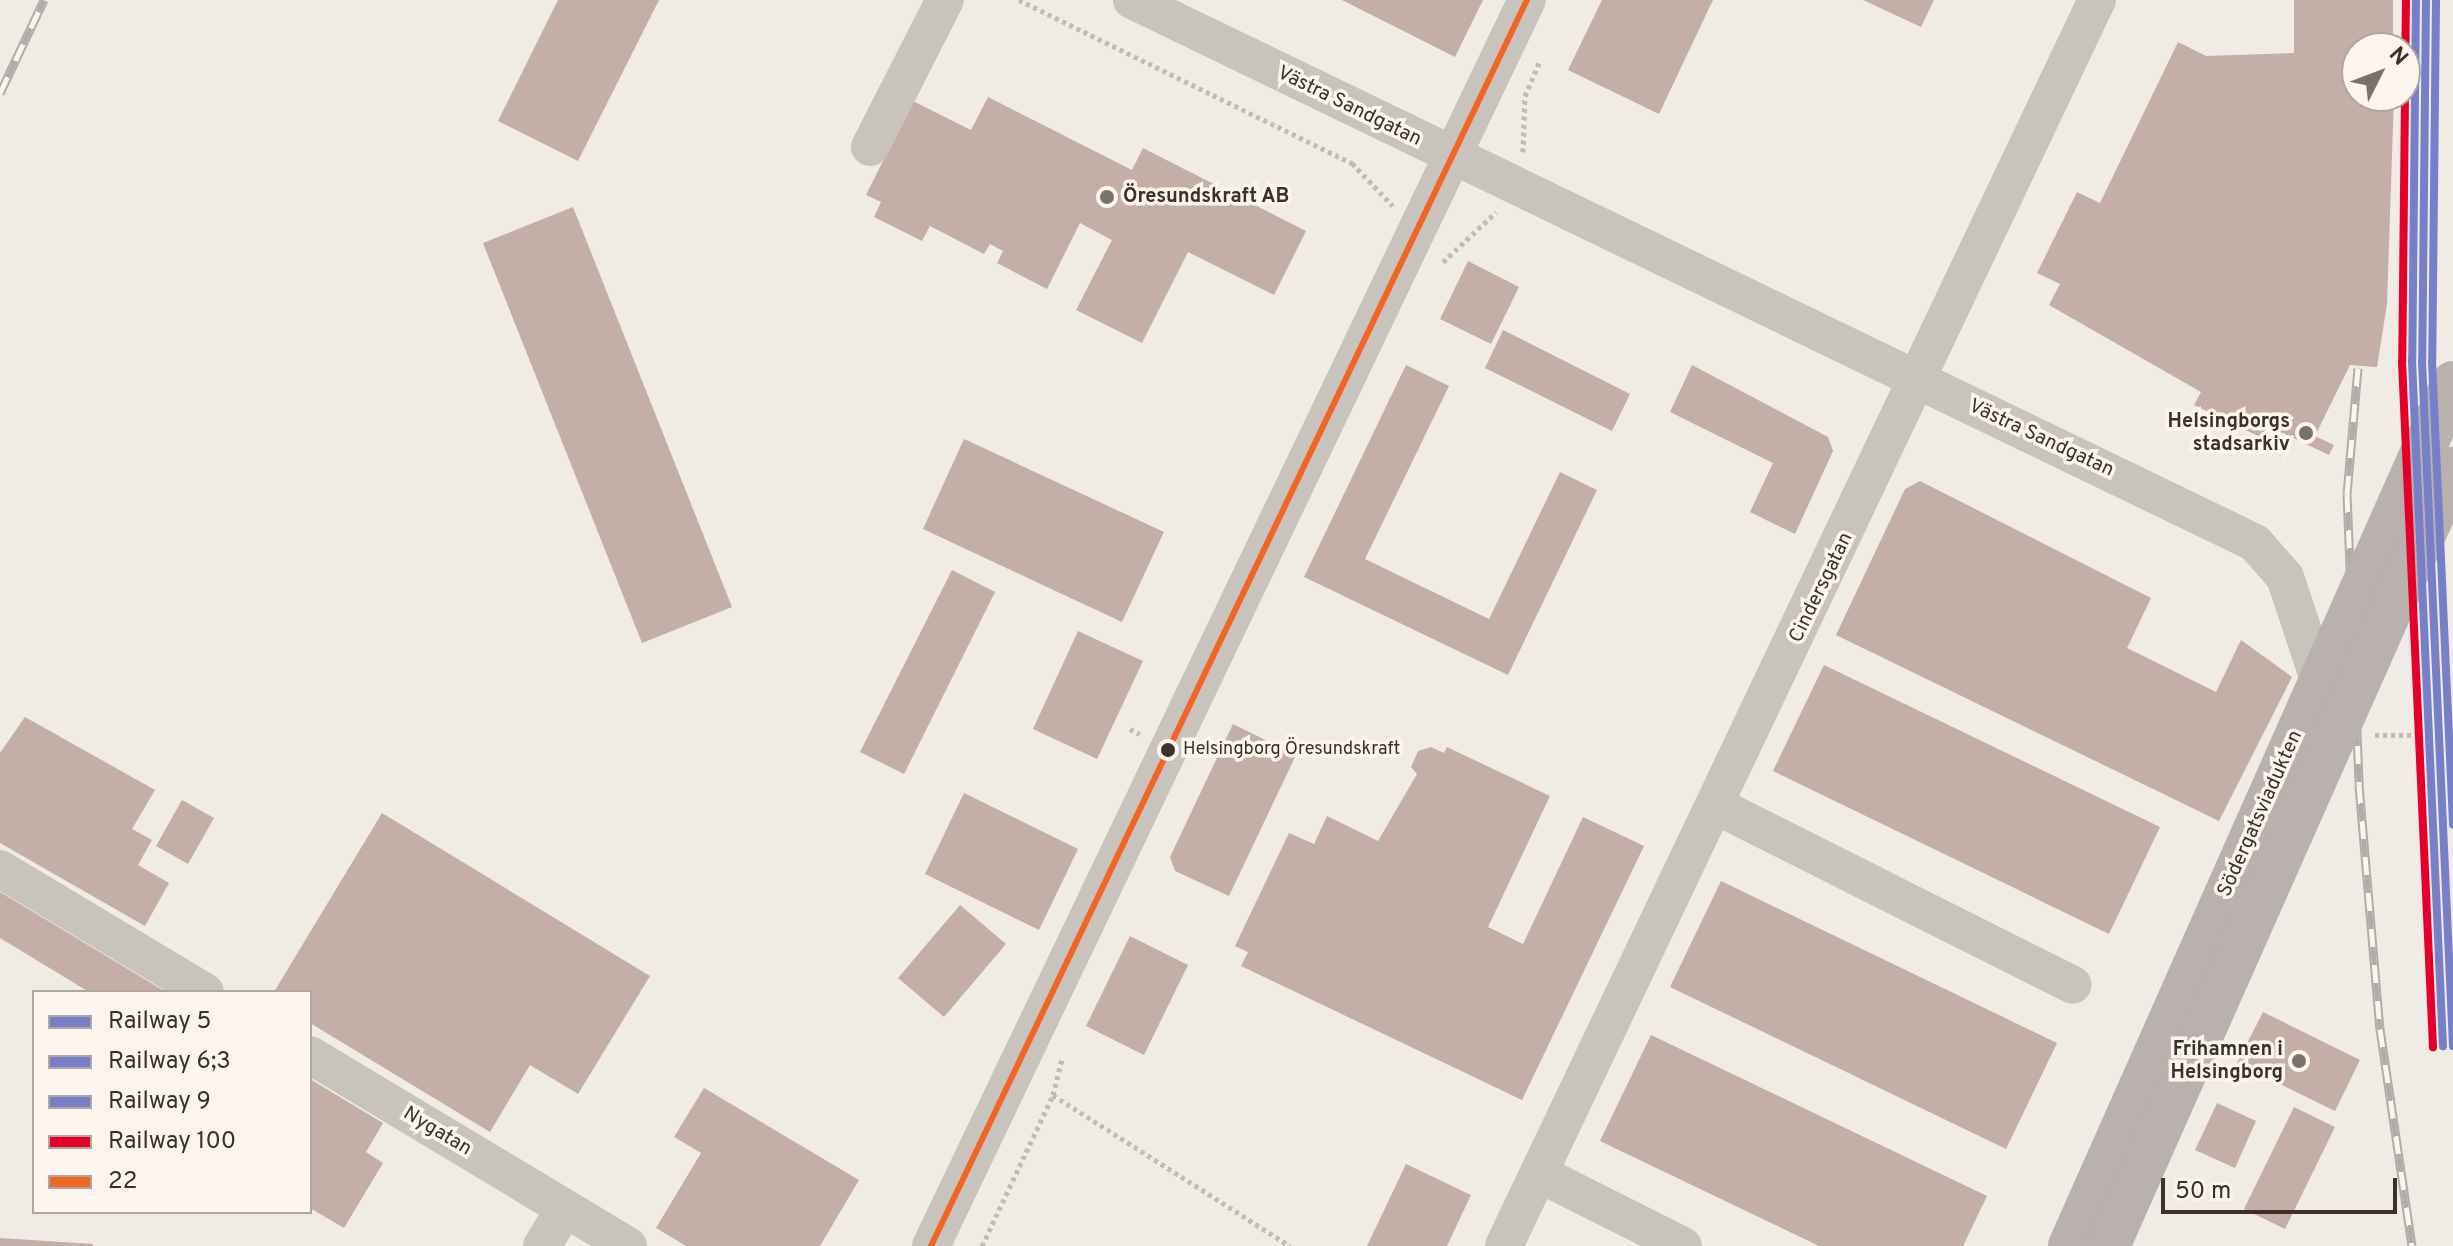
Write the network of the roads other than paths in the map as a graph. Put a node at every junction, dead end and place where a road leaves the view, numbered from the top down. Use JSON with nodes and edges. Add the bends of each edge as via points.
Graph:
{"nodes":[{"id":1,"x":945,"y":0,"type":"edge"},
{"id":2,"x":1132,"y":0,"type":"edge"},
{"id":3,"x":1527,"y":0,"type":"edge"},
{"id":4,"x":2097,"y":0,"type":"edge"},
{"id":5,"x":870,"y":147,"type":"dead end"},
{"id":6,"x":1452,"y":158,"type":"junction"},
{"id":7,"x":1920,"y":383,"type":"junction"},
{"id":8,"x":2453,"y":383,"type":"edge"},
{"id":9,"x":2453,"y":469,"type":"edge"},
{"id":10,"x":1717,"y":806,"type":"junction"},
{"id":11,"x":0,"y":869,"type":"edge"},
{"id":12,"x":2073,"y":985,"type":"dead end"},
{"id":13,"x":202,"y":990,"type":"edge"},
{"id":14,"x":312,"y":1056,"type":"edge"},
{"id":15,"x":1540,"y":1174,"type":"junction"},
{"id":16,"x":565,"y":1208,"type":"junction"},
{"id":17,"x":542,"y":1246,"type":"edge"},
{"id":18,"x":628,"y":1246,"type":"edge"},
{"id":19,"x":931,"y":1246,"type":"edge"},
{"id":20,"x":1504,"y":1246,"type":"edge"},
{"id":21,"x":1683,"y":1246,"type":"edge"},
{"id":22,"x":2070,"y":1246,"type":"edge"},
{"id":23,"x":2091,"y":1246,"type":"edge"},
{"id":24,"x":2108,"y":1246,"type":"edge"}],
"edges":[{"from":1,"to":5,"type":"street"},
{"from":2,"to":6,"type":"street","name":"Västra Sandgatan"},
{"from":3,"to":6,"type":"street"},
{"from":4,"to":7,"type":"street","name":"Cindersgatan"},
{"from":6,"to":7,"type":"street","name":"Västra Sandgatan"},
{"from":6,"to":19,"type":"street"},
{"from":7,"to":10,"type":"street","name":"Cindersgatan"},
{"from":7,"to":23,"type":"street","name":"Västra Sandgatan","via":[[2255,543],[2285,577],[2323,683],[2326,712],[2311,751]]},
{"from":8,"to":22,"type":"main road","name":"Södergatsviadukten","bridge":true},
{"from":9,"to":24,"type":"main road","name":"Södergatsviadukten","bridge":true},
{"from":10,"to":12,"type":"street"},
{"from":10,"to":15,"type":"street","name":"Cindersgatan"},
{"from":11,"to":13,"type":"street"},
{"from":14,"to":16,"type":"street","name":"Nygatan"},
{"from":15,"to":20,"type":"street","name":"Cindersgatan"},
{"from":15,"to":21,"type":"street"},
{"from":16,"to":17,"type":"street"},
{"from":16,"to":18,"type":"street","name":"Nygatan"}]}
